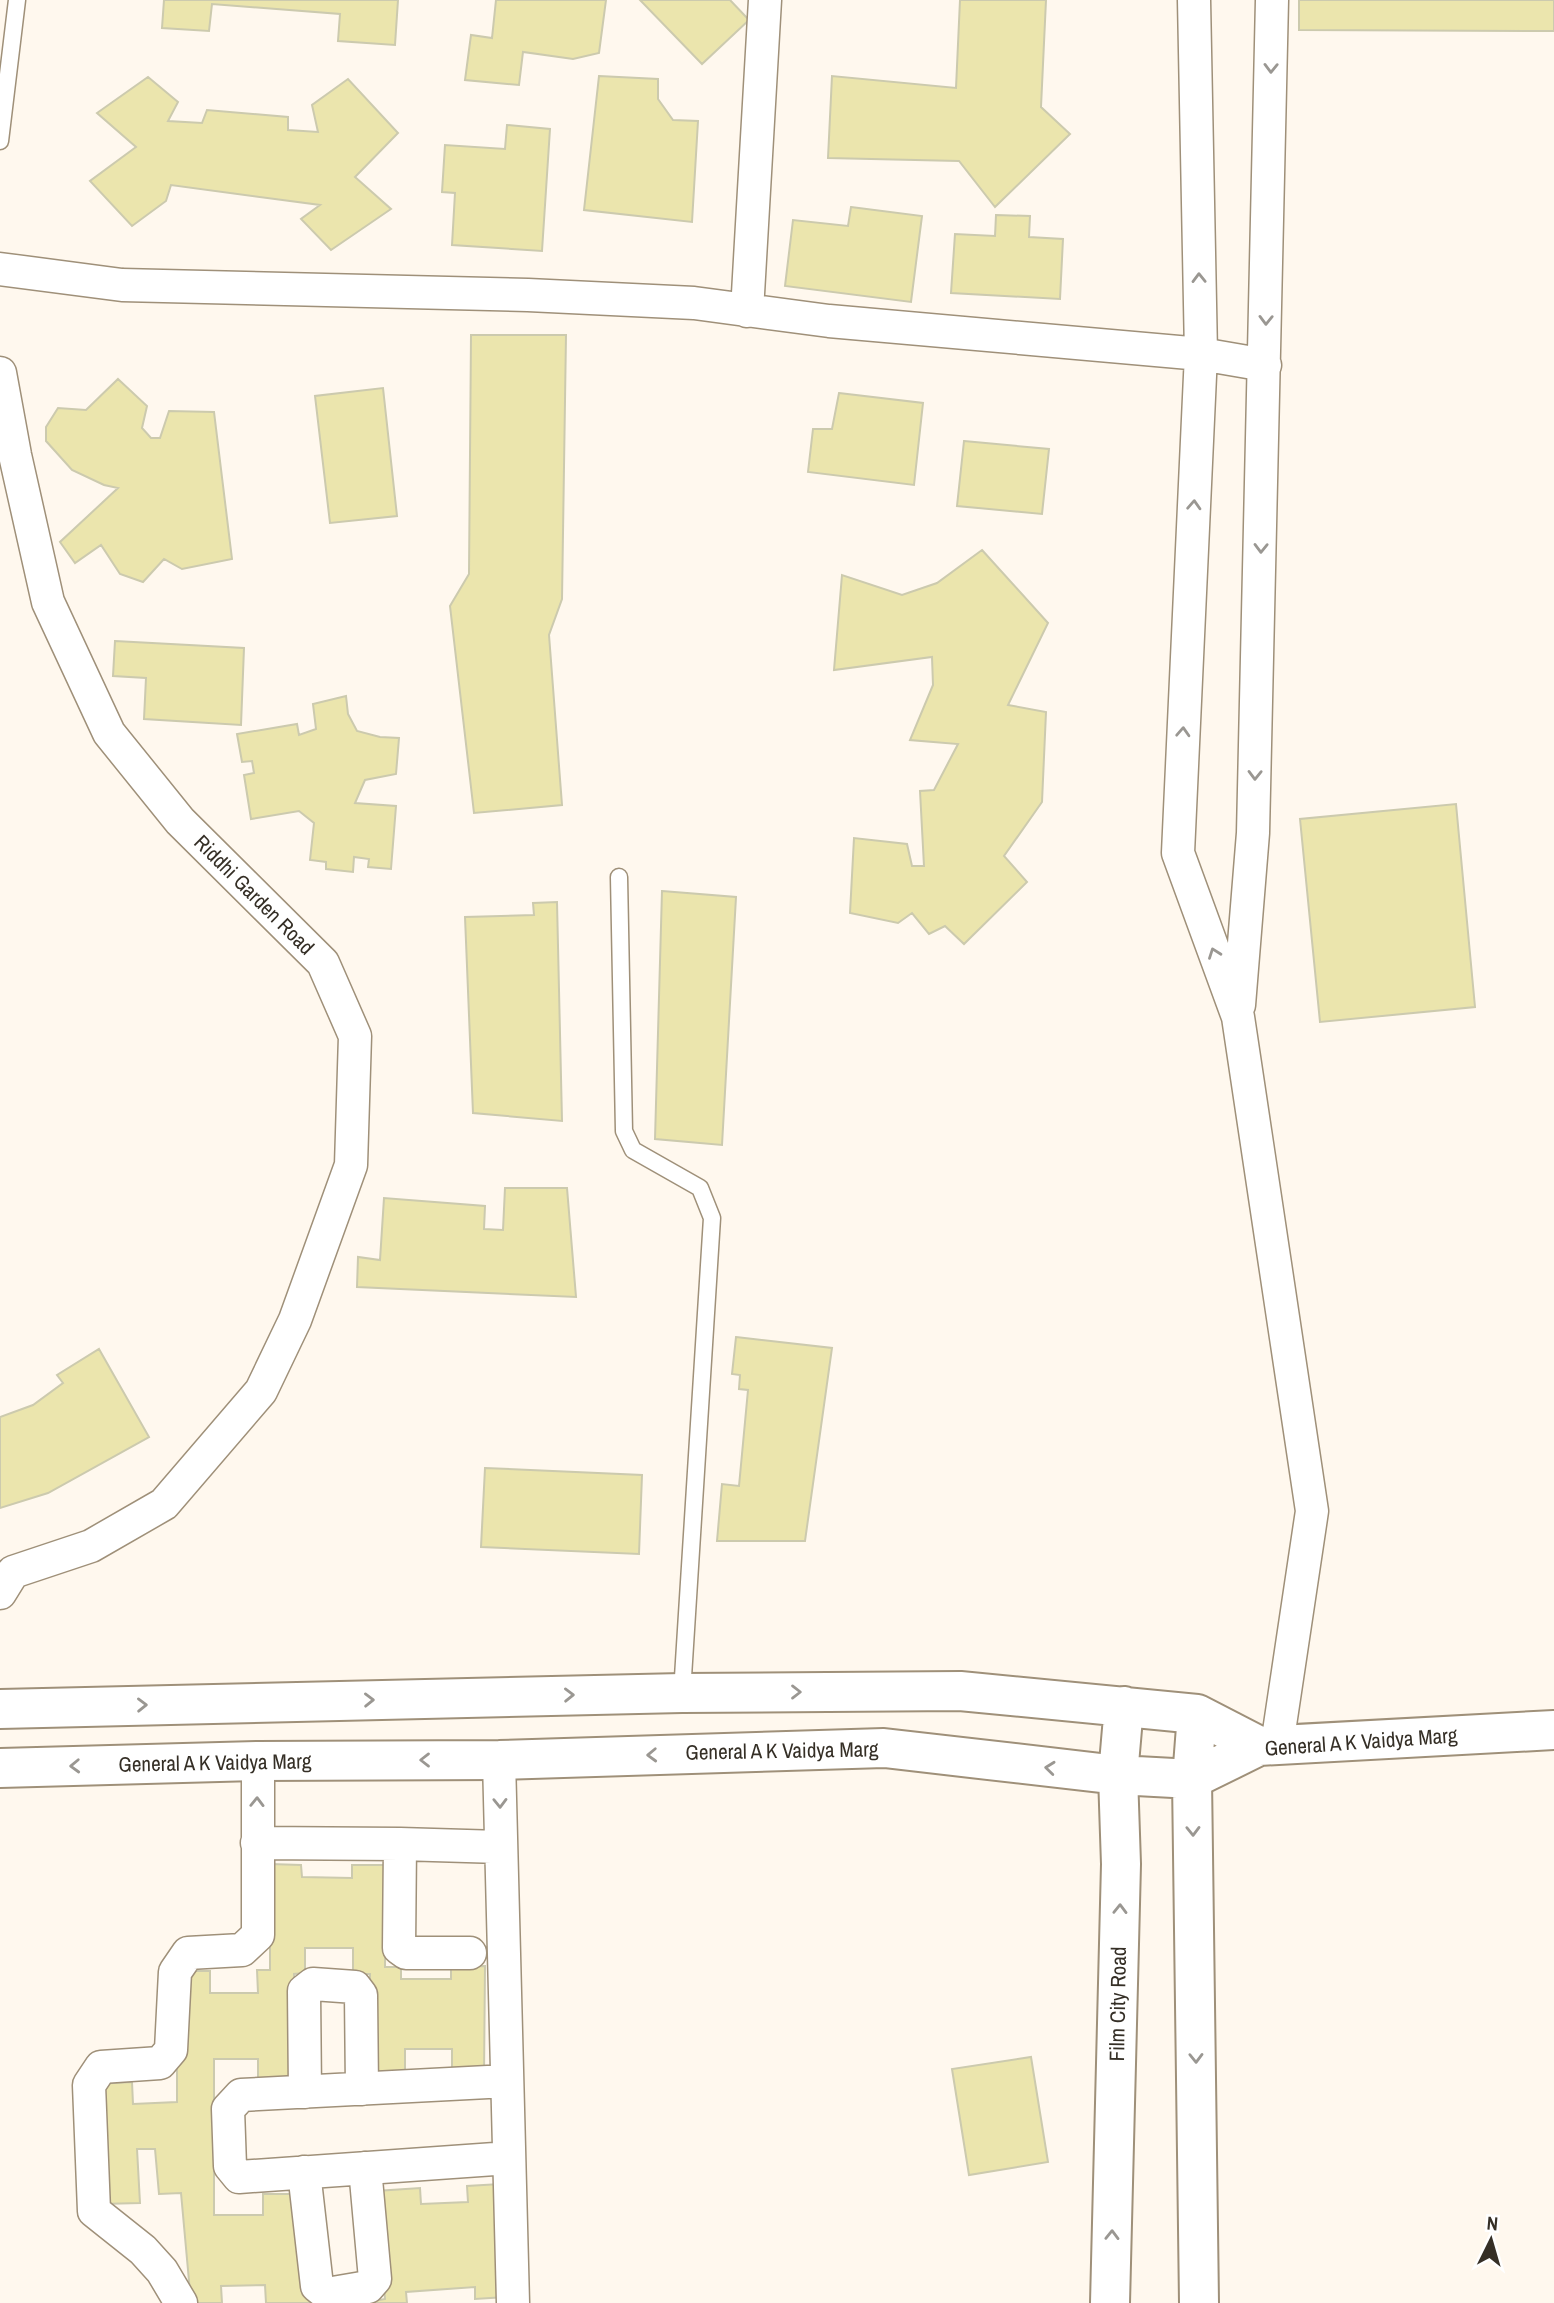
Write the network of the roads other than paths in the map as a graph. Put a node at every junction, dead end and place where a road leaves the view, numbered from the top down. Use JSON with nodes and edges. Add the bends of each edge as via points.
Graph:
{"nodes":[{"id":1,"x":17,"y":0,"type":"edge"},
{"id":2,"x":765,"y":0,"type":"edge"},
{"id":3,"x":1194,"y":0,"type":"edge"},
{"id":4,"x":1272,"y":0,"type":"edge"},
{"id":5,"x":0,"y":141,"type":"edge"},
{"id":6,"x":0,"y":269,"type":"edge"},
{"id":7,"x":747,"y":311,"type":"junction"},
{"id":8,"x":1200,"y":354,"type":"junction"},
{"id":9,"x":1265,"y":365,"type":"junction"},
{"id":10,"x":0,"y":373,"type":"edge"},
{"id":11,"x":619,"y":877,"type":"dead end"},
{"id":12,"x":1238,"y":1017,"type":"junction"},
{"id":13,"x":0,"y":1593,"type":"edge"},
{"id":14,"x":682,"y":1693,"type":"junction"},
{"id":15,"x":1124,"y":1706,"type":"junction"},
{"id":16,"x":0,"y":1709,"type":"edge"},
{"id":17,"x":1197,"y":1714,"type":"junction"},
{"id":18,"x":1554,"y":1730,"type":"edge"},
{"id":19,"x":1268,"y":1745,"type":"junction"},
{"id":20,"x":499,"y":1760,"type":"junction"},
{"id":21,"x":258,"y":1761,"type":"junction"},
{"id":22,"x":0,"y":1769,"type":"edge"},
{"id":23,"x":1118,"y":1775,"type":"junction"},
{"id":24,"x":1192,"y":1779,"type":"junction"},
{"id":25,"x":257,"y":1843,"type":"junction"},
{"id":26,"x":400,"y":1844,"type":"junction"},
{"id":27,"x":500,"y":1847,"type":"junction"},
{"id":28,"x":470,"y":1953,"type":"dead end"},
{"id":29,"x":507,"y":2081,"type":"junction"},
{"id":30,"x":362,"y":2089,"type":"junction"},
{"id":31,"x":305,"y":2092,"type":"junction"},
{"id":32,"x":509,"y":2158,"type":"junction"},
{"id":33,"x":365,"y":2168,"type":"junction"},
{"id":34,"x":304,"y":2172,"type":"junction"},
{"id":35,"x":181,"y":2303,"type":"edge"},
{"id":36,"x":513,"y":2303,"type":"edge"},
{"id":37,"x":1110,"y":2303,"type":"edge"},
{"id":38,"x":1199,"y":2303,"type":"edge"}],
"edges":[{"from":1,"to":5,"type":"lane"},
{"from":2,"to":7,"type":"street"},
{"from":8,"to":3,"type":"street","one_way":true},
{"from":4,"to":9,"type":"street","one_way":true},
{"from":6,"to":7,"type":"street","via":[[122,285],[528,295],[694,303]]},
{"from":7,"to":8,"type":"street"},
{"from":8,"to":9,"type":"street"},
{"from":12,"to":8,"type":"street","one_way":true,"via":[[1178,853]]},
{"from":9,"to":12,"type":"street","one_way":true,"via":[[1253,833]]},
{"from":10,"to":13,"type":"street","name":"Riddhi Garden Road","via":[[48,602],[109,733],[180,821],[323,963],[355,1036],[351,1165],[295,1320],[261,1391],[164,1504],[91,1546],[13,1572]]},
{"from":11,"to":14,"type":"lane","via":[[624,1131],[634,1150],[700,1188],[712,1218]]},
{"from":12,"to":19,"type":"street","via":[[1312,1511]]},
{"from":14,"to":15,"type":"main road","one_way":true,"via":[[960,1691]]},
{"from":16,"to":14,"type":"main road","one_way":true},
{"from":15,"to":17,"type":"main road"},
{"from":15,"to":23,"type":"main road","name":"Film City Road"},
{"from":17,"to":19,"type":"main road"},
{"from":17,"to":24,"type":"main road"},
{"from":18,"to":19,"type":"main road","name":"General A K Vaidya Marg"},
{"from":19,"to":24,"type":"main road","name":"General A K Vaidya Marg"},
{"from":20,"to":21,"type":"main road","name":"General A K Vaidya Marg","one_way":true},
{"from":23,"to":20,"type":"main road","name":"General A K Vaidya Marg","one_way":true,"via":[[884,1748]]},
{"from":20,"to":27,"type":"street","one_way":true},
{"from":21,"to":22,"type":"main road","name":"General A K Vaidya Marg","one_way":true},
{"from":25,"to":21,"type":"street","one_way":true},
{"from":23,"to":24,"type":"main road","name":"General A K Vaidya Marg"},
{"from":37,"to":23,"type":"main road","name":"Film City Road","one_way":true,"via":[[1121,1864]]},
{"from":24,"to":38,"type":"main road","one_way":true},
{"from":25,"to":26,"type":"street"},
{"from":25,"to":35,"type":"street","via":[[258,1935],[242,1950],[188,1953],[175,1972],[171,2050],[160,2063],[101,2067],[89,2085],[94,2211],[143,2250]]},
{"from":26,"to":27,"type":"street"},
{"from":26,"to":28,"type":"street","via":[[399,1948],[406,1953]]},
{"from":27,"to":29,"type":"street"},
{"from":29,"to":30,"type":"street"},
{"from":29,"to":32,"type":"street"},
{"from":30,"to":31,"type":"street"},
{"from":30,"to":31,"type":"street","via":[[361,1995],[355,1987],[313,1984],[304,1991]]},
{"from":31,"to":34,"type":"street","via":[[241,2095],[228,2109],[230,2166],[239,2177]]},
{"from":32,"to":33,"type":"street"},
{"from":32,"to":36,"type":"street"},
{"from":33,"to":34,"type":"street"},
{"from":33,"to":34,"type":"street","via":[[375,2279],[368,2287],[327,2294],[317,2286]]}]}
